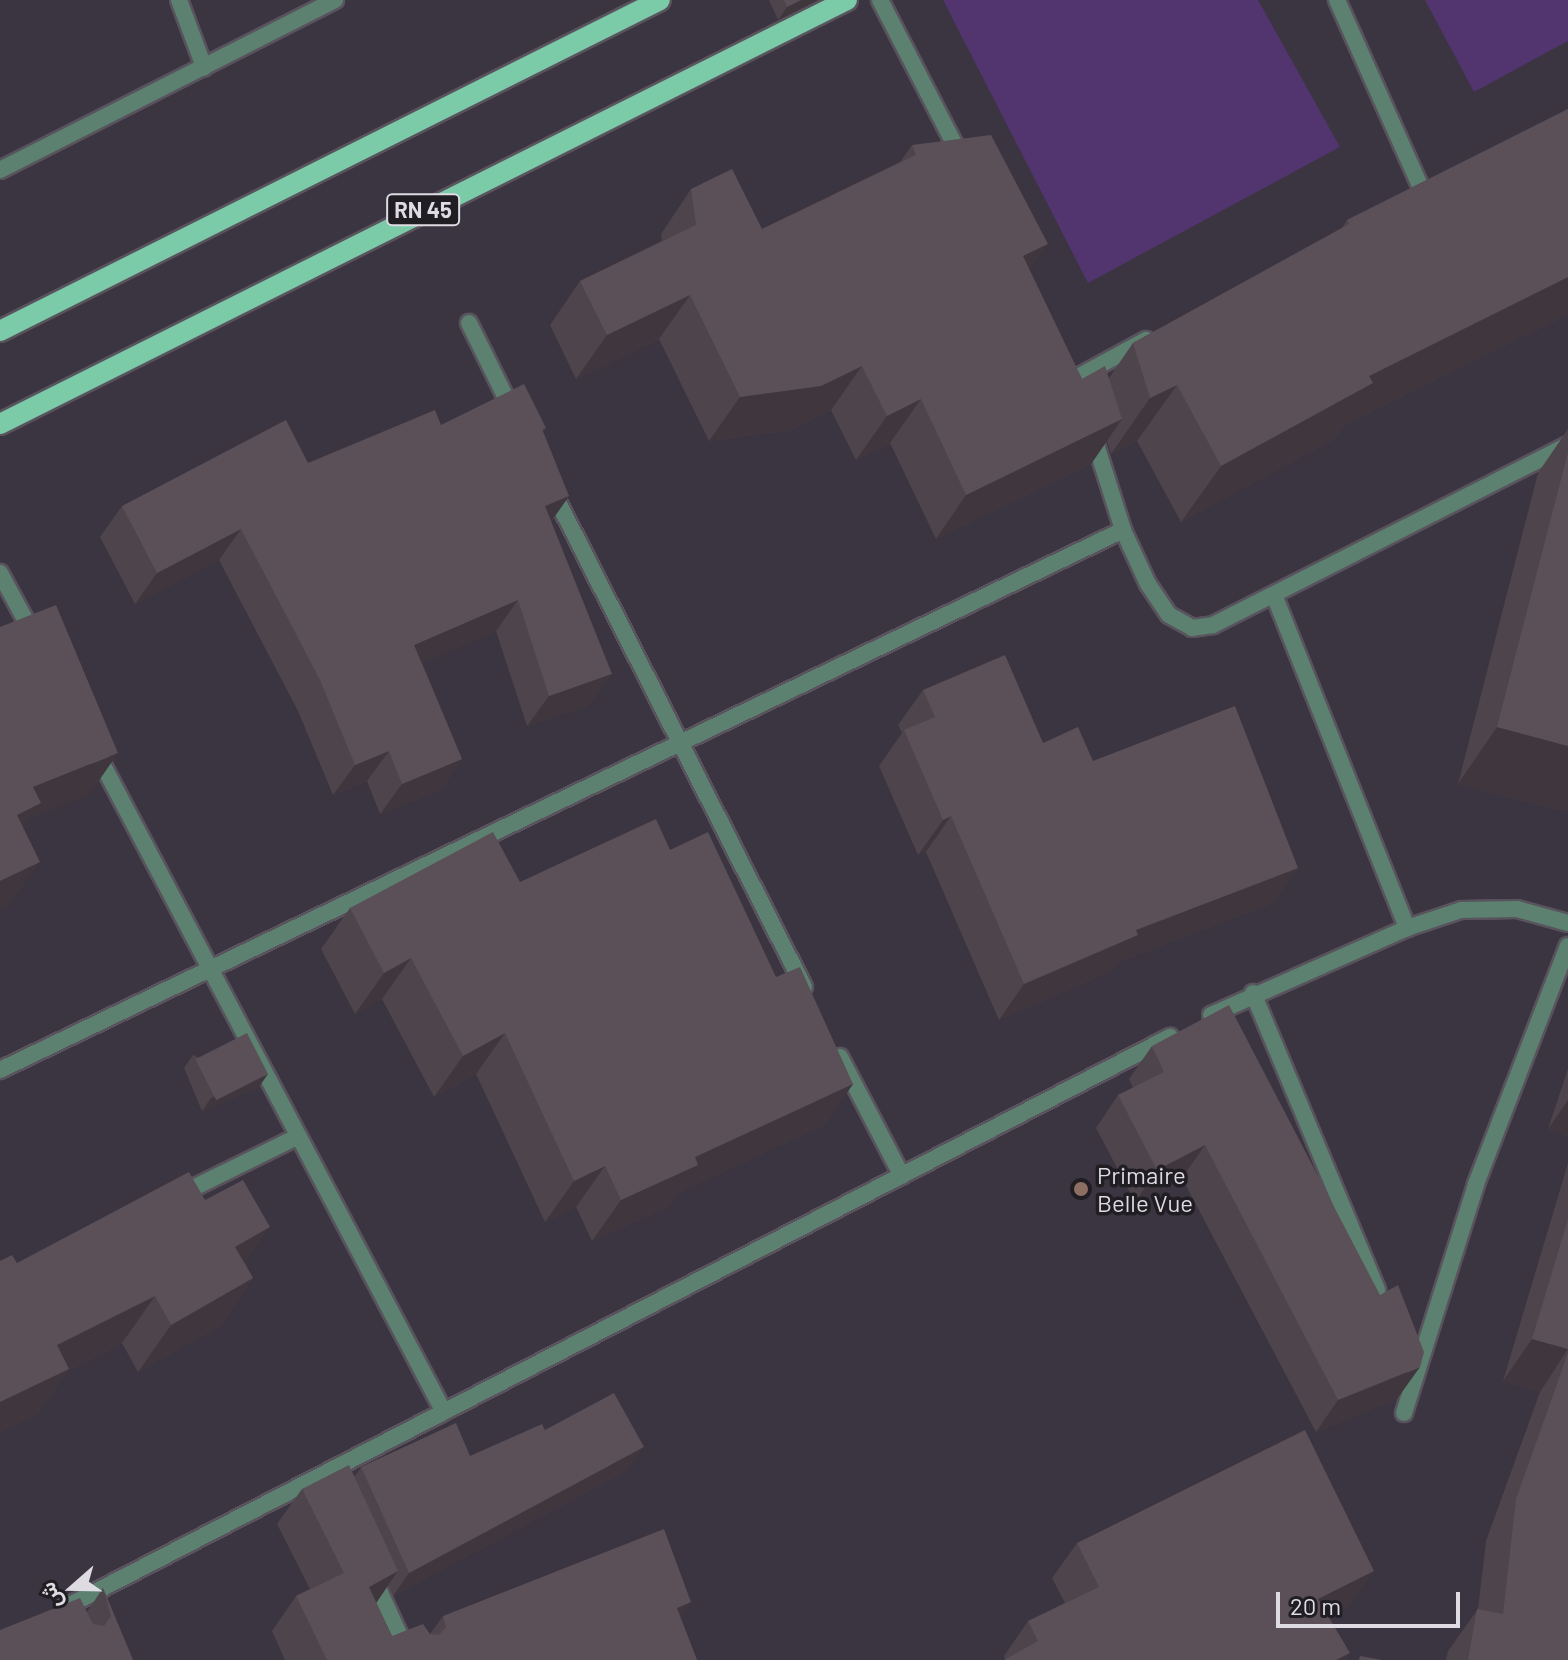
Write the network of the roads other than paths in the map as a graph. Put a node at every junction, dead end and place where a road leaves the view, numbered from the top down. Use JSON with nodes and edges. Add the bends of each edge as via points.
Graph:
{"nodes":[{"id":1,"x":179,"y":0,"type":"edge"},
{"id":2,"x":335,"y":0,"type":"edge"},
{"id":3,"x":660,"y":0,"type":"edge"},
{"id":4,"x":847,"y":0,"type":"edge"},
{"id":5,"x":880,"y":0,"type":"edge"},
{"id":6,"x":1337,"y":0,"type":"edge"},
{"id":7,"x":204,"y":67,"type":"junction"},
{"id":8,"x":0,"y":170,"type":"edge"},
{"id":9,"x":974,"y":182,"type":"edge"},
{"id":10,"x":1422,"y":190,"type":"edge"},
{"id":11,"x":469,"y":323,"type":"dead end"},
{"id":12,"x":0,"y":331,"type":"edge"},
{"id":13,"x":1159,"y":333,"type":"edge"},
{"id":14,"x":0,"y":424,"type":"edge"},
{"id":15,"x":525,"y":435,"type":"edge"},
{"id":16,"x":1568,"y":445,"type":"edge"},
{"id":17,"x":546,"y":477,"type":"edge"},
{"id":18,"x":1123,"y":530,"type":"junction"},
{"id":19,"x":1,"y":577,"type":"edge"},
{"id":20,"x":1274,"y":595,"type":"junction"},
{"id":21,"x":40,"y":648,"type":"edge"},
{"id":22,"x":85,"y":730,"type":"edge"},
{"id":23,"x":678,"y":743,"type":"junction"},
{"id":24,"x":1568,"y":923,"type":"edge"},
{"id":25,"x":1407,"y":928,"type":"junction"},
{"id":26,"x":1568,"y":946,"type":"edge"},
{"id":27,"x":212,"y":965,"type":"junction"},
{"id":28,"x":1253,"y":993,"type":"junction"},
{"id":29,"x":815,"y":1009,"type":"edge"},
{"id":30,"x":829,"y":1037,"type":"edge"},
{"id":31,"x":0,"y":1070,"type":"edge"},
{"id":32,"x":299,"y":1136,"type":"junction"},
{"id":33,"x":902,"y":1176,"type":"junction"},
{"id":34,"x":160,"y":1204,"type":"edge"},
{"id":35,"x":1377,"y":1290,"type":"edge"},
{"id":36,"x":444,"y":1412,"type":"junction"},
{"id":37,"x":1404,"y":1413,"type":"edge"},
{"id":38,"x":365,"y":1560,"type":"edge"},
{"id":39,"x":54,"y":1627,"type":"edge"},
{"id":40,"x":411,"y":1660,"type":"edge"}],
"edges":[{"from":1,"to":7,"type":"street"},
{"from":2,"to":7,"type":"street"},
{"from":3,"to":12,"type":"main road"},
{"from":4,"to":14,"type":"main road","number":"RN 45"},
{"from":5,"to":9,"type":"street"},
{"from":6,"to":10,"type":"street"},
{"from":7,"to":8,"type":"street"},
{"from":11,"to":15,"type":"street"},
{"from":13,"to":18,"type":"street","via":[[1077,386]]},
{"from":16,"to":20,"type":"street"},
{"from":17,"to":23,"type":"street"},
{"from":18,"to":20,"type":"street","via":[[1169,615],[1192,628],[1213,625]]},
{"from":18,"to":23,"type":"street"},
{"from":19,"to":21,"type":"street"},
{"from":20,"to":25,"type":"street"},
{"from":22,"to":27,"type":"street"},
{"from":23,"to":27,"type":"street"},
{"from":23,"to":29,"type":"street"},
{"from":24,"to":25,"type":"street","via":[[1517,909],[1461,910]]},
{"from":25,"to":28,"type":"street"},
{"from":26,"to":37,"type":"street","via":[[1476,1184]]},
{"from":27,"to":31,"type":"street"},
{"from":27,"to":32,"type":"street"},
{"from":28,"to":33,"type":"street"},
{"from":28,"to":35,"type":"street"},
{"from":30,"to":33,"type":"street"},
{"from":32,"to":34,"type":"street"},
{"from":32,"to":36,"type":"street"},
{"from":33,"to":36,"type":"street"},
{"from":36,"to":39,"type":"street","via":[[328,1481],[49,1616]]},
{"from":38,"to":40,"type":"street"}]}
